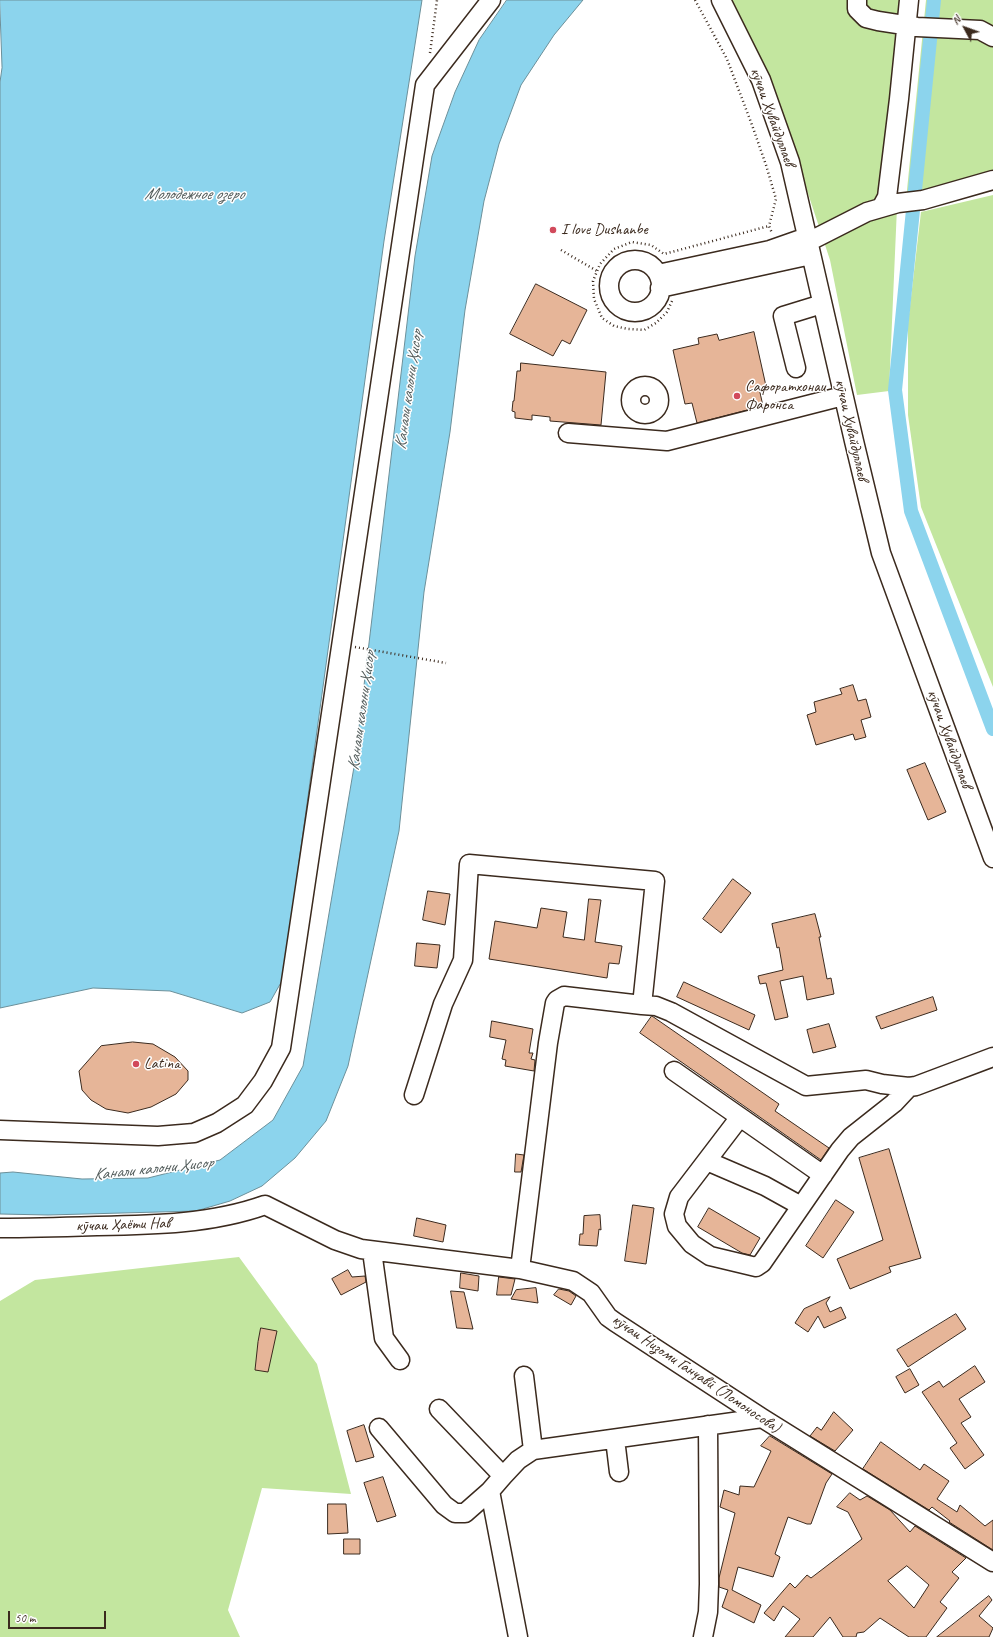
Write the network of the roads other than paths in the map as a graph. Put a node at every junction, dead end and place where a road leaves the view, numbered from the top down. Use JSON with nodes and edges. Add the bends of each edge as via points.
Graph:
{"nodes":[{"id":1,"x":721,"y":0,"type":"edge"},
{"id":2,"x":857,"y":0,"type":"edge"},
{"id":3,"x":909,"y":0,"type":"edge"},
{"id":4,"x":488,"y":1,"type":"edge"},
{"id":5,"x":912,"y":27,"type":"junction"},
{"id":6,"x":993,"y":37,"type":"edge"},
{"id":7,"x":993,"y":180,"type":"edge"},
{"id":8,"x":881,"y":208,"type":"junction"},
{"id":9,"x":809,"y":244,"type":"junction"},
{"id":10,"x":659,"y":281,"type":"dead end"},
{"id":11,"x":822,"y":304,"type":"junction"},
{"id":12,"x":796,"y":368,"type":"dead end"},
{"id":13,"x":843,"y":396,"type":"junction"},
{"id":14,"x":651,"y":413,"type":"dead end"},
{"id":15,"x":568,"y":433,"type":"dead end"},
{"id":16,"x":652,"y":440,"type":"junction"},
{"id":17,"x":993,"y":858,"type":"edge"},
{"id":18,"x":642,"y":1005,"type":"junction"},
{"id":19,"x":993,"y":1057,"type":"edge"},
{"id":20,"x":674,"y":1071,"type":"dead end"},
{"id":21,"x":909,"y":1087,"type":"junction"},
{"id":22,"x":414,"y":1095,"type":"dead end"},
{"id":23,"x":740,"y":1117,"type":"junction"},
{"id":24,"x":0,"y":1130,"type":"edge"},
{"id":25,"x":707,"y":1161,"type":"junction"},
{"id":26,"x":823,"y":1175,"type":"junction"},
{"id":27,"x":801,"y":1206,"type":"junction"},
{"id":28,"x":0,"y":1228,"type":"edge"},
{"id":29,"x":312,"y":1229,"type":"joint"},
{"id":30,"x":372,"y":1251,"type":"junction"},
{"id":31,"x":520,"y":1269,"type":"junction"},
{"id":32,"x":400,"y":1360,"type":"dead end"},
{"id":33,"x":524,"y":1376,"type":"dead end"},
{"id":34,"x":439,"y":1409,"type":"dead end"},
{"id":35,"x":762,"y":1418,"type":"junction"},
{"id":36,"x":708,"y":1425,"type":"junction"},
{"id":37,"x":378,"y":1428,"type":"dead end"},
{"id":38,"x":615,"y":1439,"type":"junction"},
{"id":39,"x":533,"y":1450,"type":"junction"},
{"id":40,"x":619,"y":1472,"type":"dead end"},
{"id":41,"x":503,"y":1476,"type":"junction"},
{"id":42,"x":490,"y":1491,"type":"junction"},
{"id":43,"x":993,"y":1562,"type":"edge"},
{"id":44,"x":518,"y":1637,"type":"edge"},
{"id":45,"x":703,"y":1637,"type":"edge"}],
"edges":[{"from":1,"to":9,"type":"street","name":"кӯчаи Хувайдуллаев","via":[[761,80],[769,102],[790,162]]},
{"from":2,"to":5,"type":"street","via":[[858,9],[866,18]]},
{"from":3,"to":5,"type":"street"},
{"from":4,"to":24,"type":"street","via":[[425,85],[281,1048],[263,1081],[245,1105],[217,1123],[194,1133],[158,1136]]},
{"from":5,"to":6,"type":"street","via":[[980,30]]},
{"from":5,"to":8,"type":"street","via":[[887,197]]},
{"from":7,"to":8,"type":"street","via":[[924,200]]},
{"from":8,"to":9,"type":"street","via":[[867,212]]},
{"from":9,"to":10,"type":"street","via":[[770,250]]},
{"from":9,"to":11,"type":"street","name":"кӯчаи Хувайдуллаев"},
{"from":11,"to":12,"type":"street","via":[[783,316]]},
{"from":11,"to":13,"type":"street","name":"кӯчаи Хувайдуллаев"},
{"from":13,"to":16,"type":"street","via":[[668,442]]},
{"from":13,"to":17,"type":"street","name":"кӯчаи Хувайдуллаев","via":[[881,553]]},
{"from":14,"to":16,"type":"street"},
{"from":15,"to":16,"type":"street"},
{"from":18,"to":21,"type":"street","via":[[656,1006],[671,1012],[806,1086],[866,1080]]},
{"from":18,"to":22,"type":"street","via":[[655,881],[469,864],[463,960],[438,1018]]},
{"from":18,"to":31,"type":"street","via":[[564,996],[554,1007]]},
{"from":19,"to":21,"type":"street"},
{"from":20,"to":23,"type":"street"},
{"from":21,"to":26,"type":"street","via":[[894,1103],[851,1137]]},
{"from":23,"to":25,"type":"street"},
{"from":23,"to":26,"type":"street"},
{"from":25,"to":27,"type":"street","via":[[765,1186]]},
{"from":25,"to":27,"type":"street","via":[[679,1198],[674,1214],[677,1226],[692,1244],[710,1256],[756,1267],[762,1263]]},
{"from":26,"to":27,"type":"street"},
{"from":28,"to":29,"type":"street","name":"кӯчаи Ҳаёти Нав","via":[[142,1226],[245,1213],[265,1205]]},
{"from":29,"to":30,"type":"street","name":"кӯчаи Низоми Ганҷавӣ (Ломоносова)","via":[[347,1245]]},
{"from":30,"to":31,"type":"street","name":"кӯчаи Низоми Ганҷавӣ (Ломоносова)"},
{"from":30,"to":32,"type":"street","via":[[384,1338]]},
{"from":31,"to":35,"type":"street","name":"кӯчаи Низоми Ганҷавӣ (Ломоносова)","via":[[573,1281],[585,1288],[608,1317]]},
{"from":33,"to":39,"type":"street"},
{"from":34,"to":41,"type":"street"},
{"from":35,"to":36,"type":"street"},
{"from":35,"to":43,"type":"street","name":"кӯчаи Низоми Ганҷавӣ (Ломоносова)"},
{"from":36,"to":38,"type":"street"},
{"from":36,"to":45,"type":"street","via":[[709,1584],[708,1612]]},
{"from":37,"to":42,"type":"street","via":[[444,1505],[455,1513],[465,1513]]},
{"from":38,"to":39,"type":"street"},
{"from":38,"to":40,"type":"street"},
{"from":39,"to":41,"type":"street","via":[[518,1460]]},
{"from":41,"to":42,"type":"street"},
{"from":42,"to":44,"type":"street"}]}
